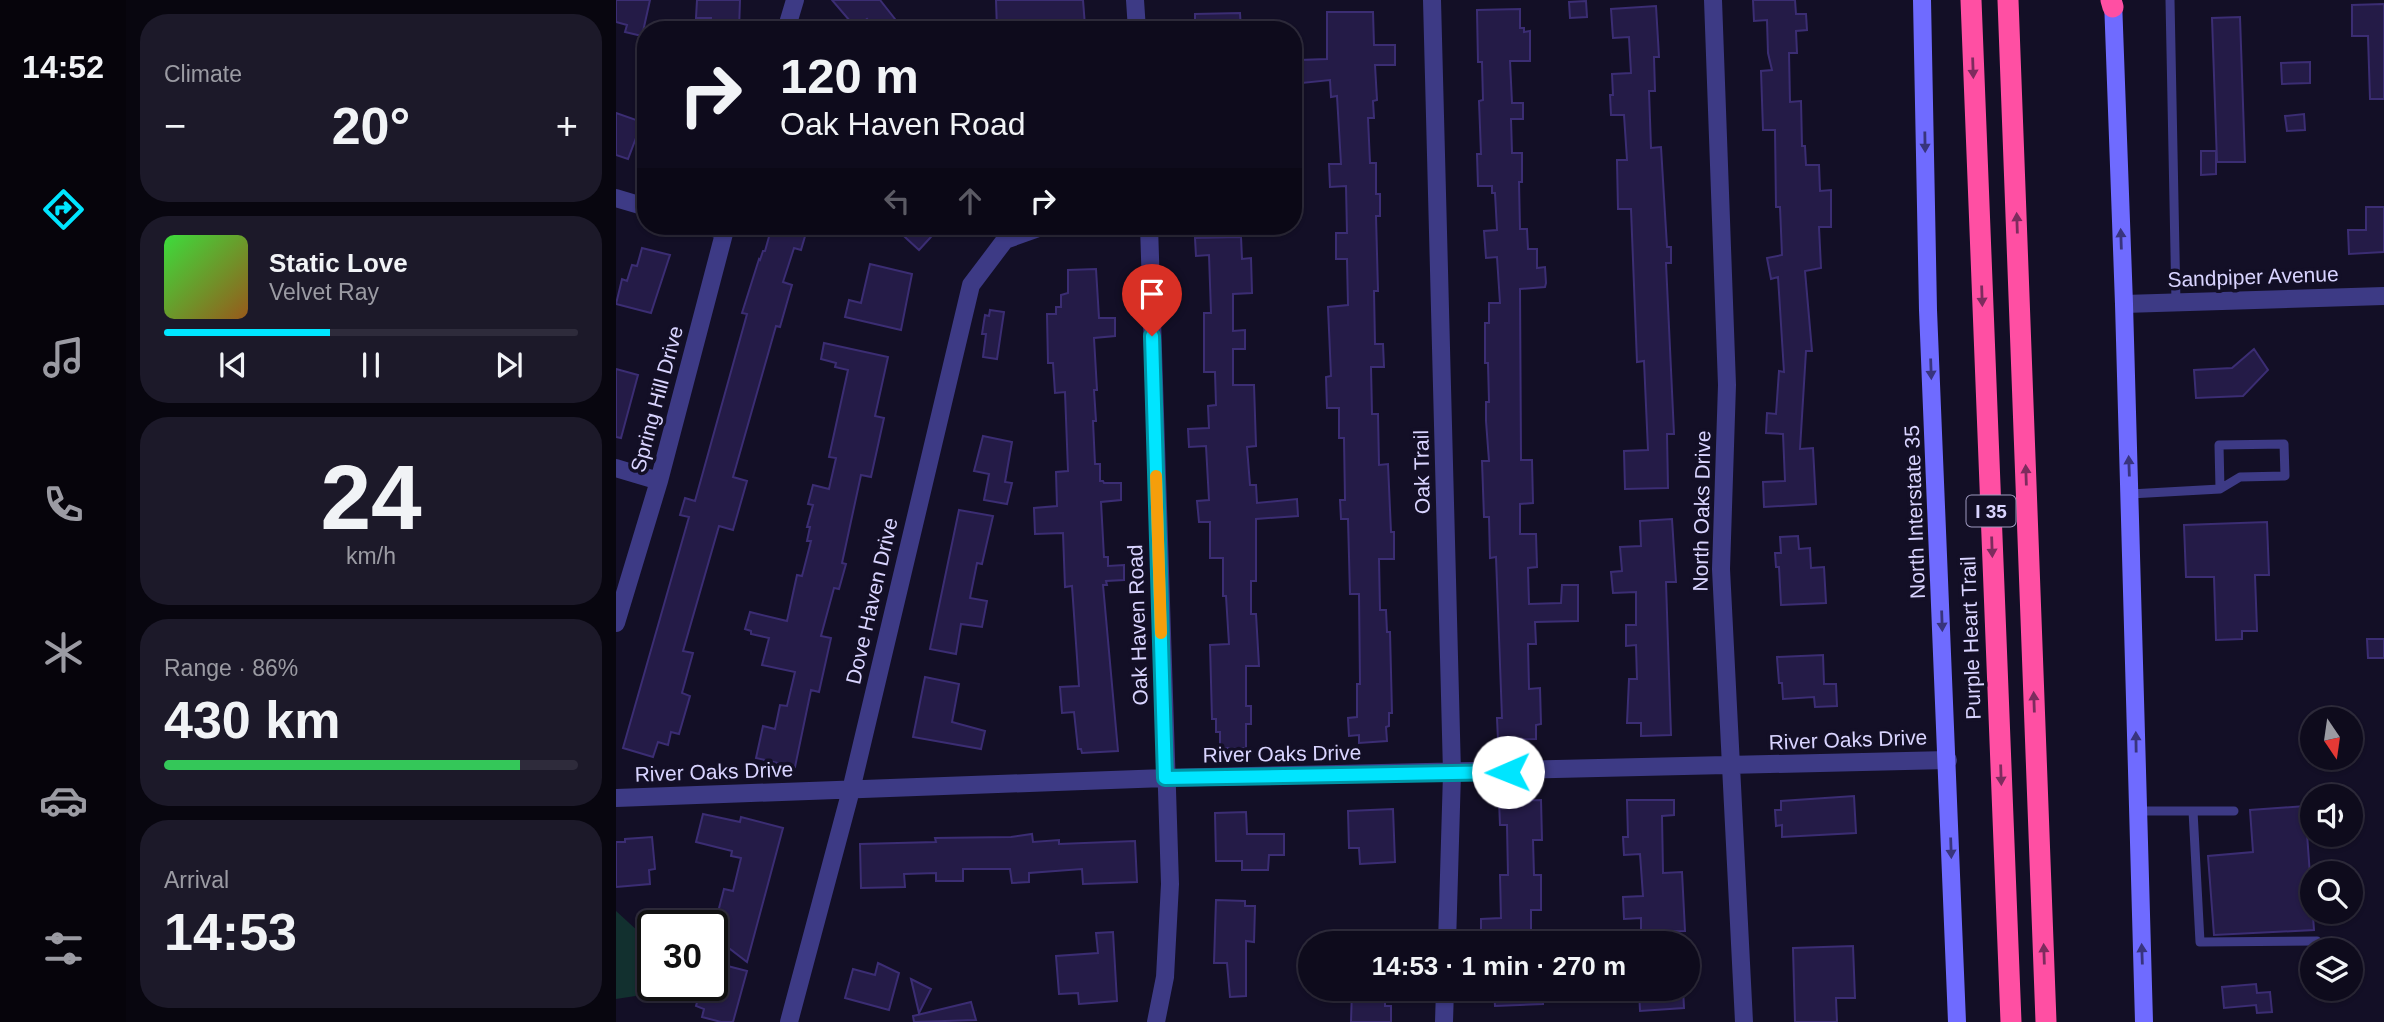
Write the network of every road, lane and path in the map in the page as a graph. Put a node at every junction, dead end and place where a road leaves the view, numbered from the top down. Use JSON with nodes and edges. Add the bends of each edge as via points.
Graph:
{"nodes":[{"id":1,"x":795,"y":0,"type":"edge"},
{"id":2,"x":1135,"y":0,"type":"edge"},
{"id":3,"x":1432,"y":0,"type":"edge"},
{"id":4,"x":1713,"y":0,"type":"edge"},
{"id":5,"x":1922,"y":0,"type":"edge"},
{"id":6,"x":1971,"y":0,"type":"edge"},
{"id":7,"x":2008,"y":0,"type":"edge"},
{"id":8,"x":2170,"y":0,"type":"edge"},
{"id":9,"x":2112,"y":2,"type":"edge"},
{"id":10,"x":789,"y":21,"type":"edge"},
{"id":11,"x":1136,"y":21,"type":"edge"},
{"id":12,"x":616,"y":198,"type":"edge"},
{"id":13,"x":637,"y":204,"type":"edge"},
{"id":14,"x":717,"y":235,"type":"edge"},
{"id":15,"x":1019,"y":235,"type":"edge"},
{"id":16,"x":1149,"y":235,"type":"edge"},
{"id":17,"x":2384,"y":296,"type":"edge"},
{"id":18,"x":2176,"y":303,"type":"junction"},
{"id":19,"x":2124,"y":304,"type":"junction"},
{"id":20,"x":616,"y":468,"type":"edge"},
{"id":21,"x":659,"y":481,"type":"junction"},
{"id":22,"x":2220,"y":489,"type":"junction"},
{"id":23,"x":2130,"y":494,"type":"junction"},
{"id":24,"x":616,"y":623,"type":"edge"},
{"id":25,"x":1948,"y":760,"type":"junction"},
{"id":26,"x":1732,"y":766,"type":"junction"},
{"id":27,"x":1452,"y":773,"type":"junction"},
{"id":28,"x":1165,"y":778,"type":"junction"},
{"id":29,"x":851,"y":790,"type":"junction"},
{"id":30,"x":616,"y":798,"type":"edge"},
{"id":31,"x":2138,"y":811,"type":"junction"},
{"id":32,"x":2193,"y":811,"type":"junction"},
{"id":33,"x":2234,"y":811,"type":"dead end"},
{"id":34,"x":1447,"y":931,"type":"edge"},
{"id":35,"x":2300,"y":941,"type":"edge"},
{"id":36,"x":1445,"y":1001,"type":"edge"},
{"id":37,"x":789,"y":1022,"type":"edge"},
{"id":38,"x":1156,"y":1022,"type":"edge"},
{"id":39,"x":1444,"y":1022,"type":"edge"},
{"id":40,"x":1744,"y":1022,"type":"edge"},
{"id":41,"x":1957,"y":1022,"type":"edge"},
{"id":42,"x":2011,"y":1022,"type":"edge"},
{"id":43,"x":2046,"y":1022,"type":"edge"},
{"id":44,"x":2144,"y":1022,"type":"edge"}],
"edges":[{"from":1,"to":10,"type":"street"},
{"from":2,"to":11,"type":"street"},
{"from":3,"to":27,"type":"street","name":"Oak Trail"},
{"from":4,"to":26,"type":"street","name":"North Oaks Drive","via":[[1727,386],[1721,569]]},
{"from":5,"to":25,"type":"main road","name":"North Interstate 35","one_way":true,"via":[[1928,310]]},
{"from":6,"to":42,"type":"highway","name":"Purple Heart Trail","number":"I 35","one_way":true},
{"from":43,"to":7,"type":"highway","number":"I 35","one_way":true},
{"from":8,"to":18,"type":"lane"},
{"from":19,"to":9,"type":"main road","one_way":true},
{"from":12,"to":13,"type":"street"},
{"from":14,"to":21,"type":"street","name":"Spring Hill Drive"},
{"from":15,"to":29,"type":"street","name":"Dove Haven Drive","via":[[1005,240],[971,285]]},
{"from":16,"to":28,"type":"street","name":"Oak Haven Road"},
{"from":17,"to":18,"type":"street","name":"Sandpiper Avenue"},
{"from":18,"to":19,"type":"street","name":"Sandpiper Avenue"},
{"from":23,"to":19,"type":"main road","one_way":true},
{"from":20,"to":21,"type":"street"},
{"from":21,"to":24,"type":"street","name":"Spring Hill Drive"},
{"from":22,"to":22,"type":"lane","via":[[2240,477],[2285,476],[2284,444],[2219,445]]},
{"from":22,"to":23,"type":"lane"},
{"from":31,"to":23,"type":"main road","one_way":true},
{"from":25,"to":26,"type":"street","name":"River Oaks Drive"},
{"from":25,"to":41,"type":"main road","name":"North Interstate 35","one_way":true},
{"from":26,"to":27,"type":"street","name":"River Oaks Drive"},
{"from":26,"to":40,"type":"street","name":"North Oaks Drive"},
{"from":27,"to":28,"type":"street","name":"River Oaks Drive"},
{"from":27,"to":34,"type":"street","name":"Oak Trail"},
{"from":28,"to":29,"type":"street","name":"River Oaks Drive"},
{"from":28,"to":38,"type":"street","name":"Oak Haven Road","via":[[1170,884],[1165,977]]},
{"from":29,"to":30,"type":"street","name":"River Oaks Drive"},
{"from":29,"to":37,"type":"street","name":"Dove Haven Drive"},
{"from":31,"to":32,"type":"lane"},
{"from":44,"to":31,"type":"main road","one_way":true},
{"from":32,"to":33,"type":"lane"},
{"from":32,"to":35,"type":"lane","via":[[2200,942]]},
{"from":36,"to":39,"type":"street"}]}
